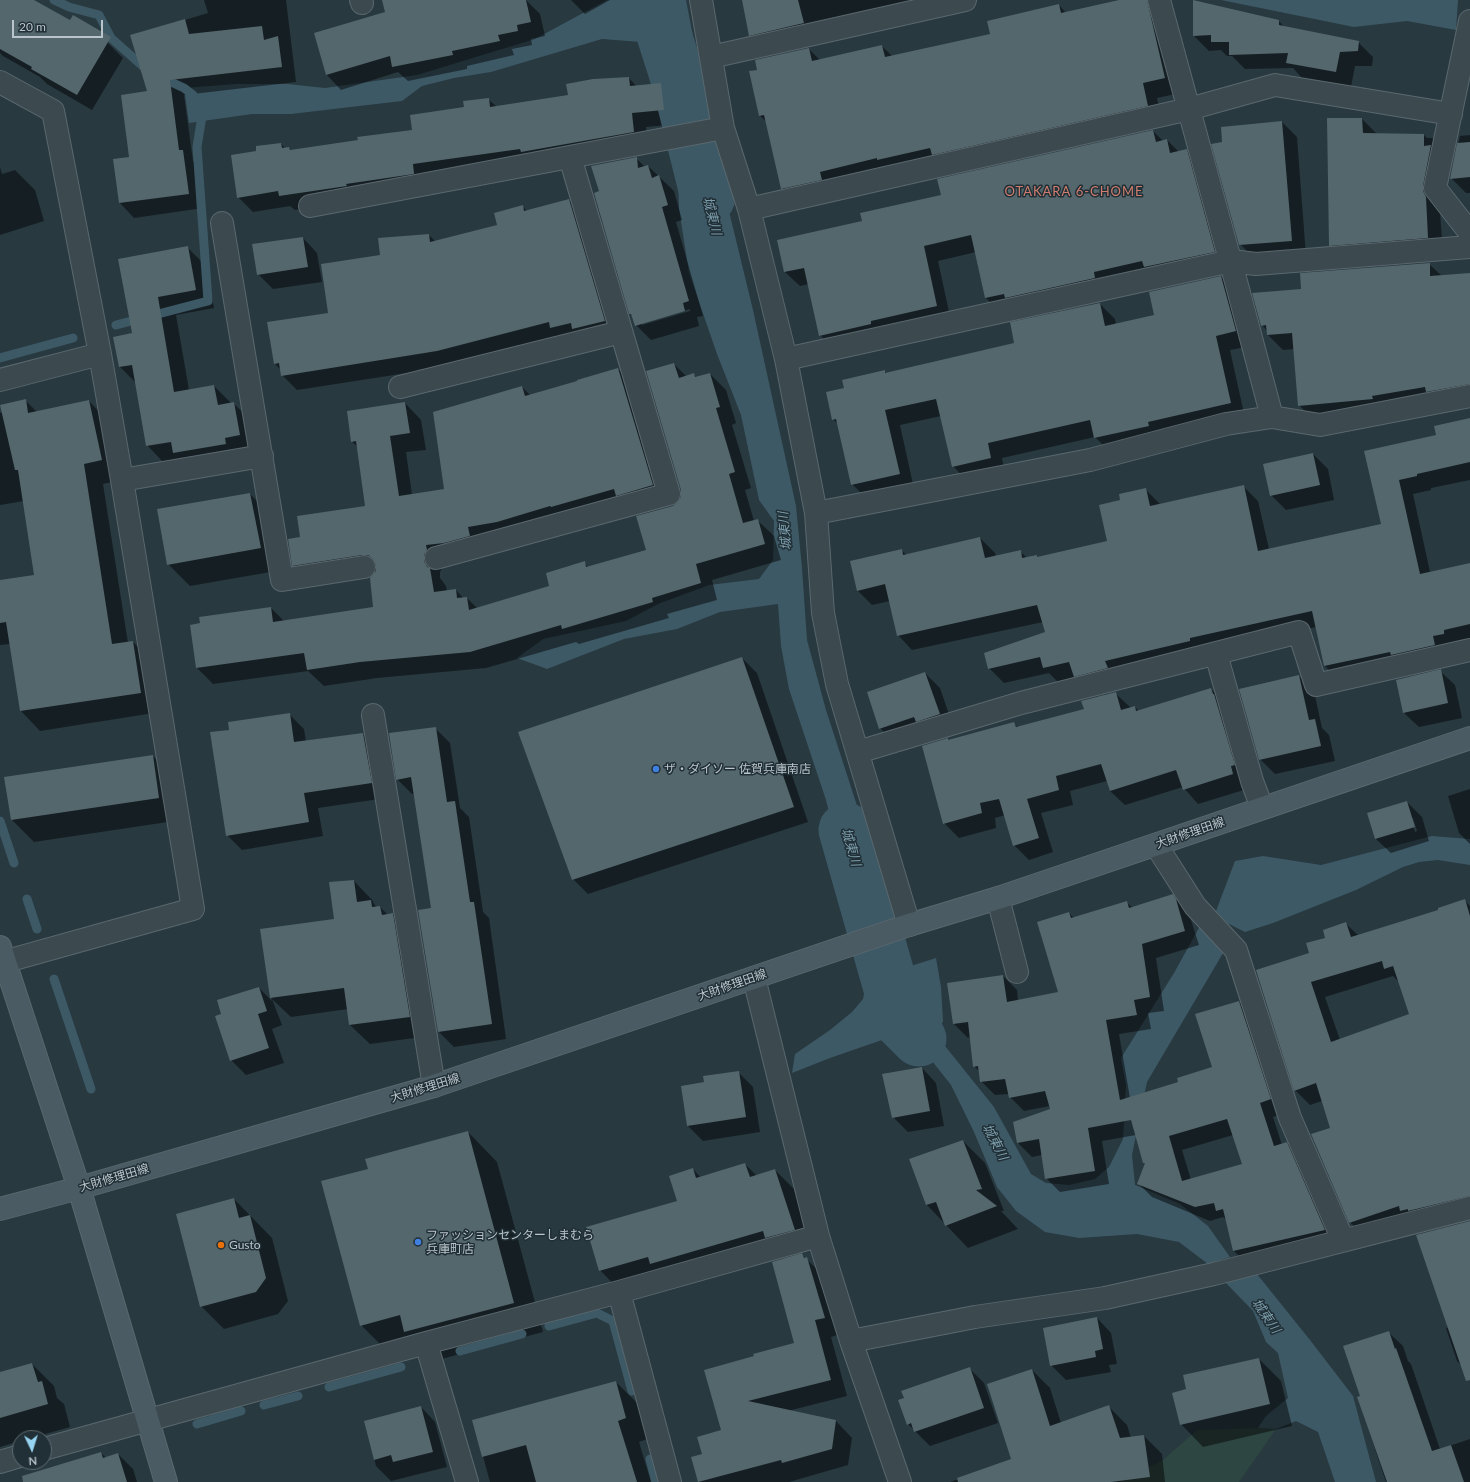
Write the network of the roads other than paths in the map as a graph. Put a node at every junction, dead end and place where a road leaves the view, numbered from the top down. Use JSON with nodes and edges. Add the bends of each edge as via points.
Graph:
{"nodes":[{"id":1,"x":701,"y":0,"type":"edge"},
{"id":2,"x":965,"y":0,"type":"edge"},
{"id":3,"x":1159,"y":0,"type":"edge"},
{"id":4,"x":1470,"y":21,"type":"edge"},
{"id":5,"x":711,"y":57,"type":"junction"},
{"id":6,"x":0,"y":82,"type":"edge"},
{"id":7,"x":1189,"y":109,"type":"junction"},
{"id":8,"x":1451,"y":114,"type":"junction"},
{"id":9,"x":722,"y":128,"type":"junction"},
{"id":10,"x":570,"y":157,"type":"junction"},
{"id":11,"x":310,"y":206,"type":"dead end"},
{"id":12,"x":749,"y":208,"type":"junction"},
{"id":13,"x":222,"y":223,"type":"dead end"},
{"id":14,"x":1470,"y":233,"type":"edge"},
{"id":15,"x":1470,"y":247,"type":"edge"},
{"id":16,"x":1230,"y":261,"type":"junction"},
{"id":17,"x":621,"y":332,"type":"junction"},
{"id":18,"x":100,"y":354,"type":"junction"},
{"id":19,"x":786,"y":359,"type":"junction"},
{"id":20,"x":0,"y":380,"type":"edge"},
{"id":21,"x":400,"y":387,"type":"dead end"},
{"id":22,"x":1470,"y":396,"type":"edge"},
{"id":23,"x":1272,"y":417,"type":"junction"},
{"id":24,"x":262,"y":456,"type":"junction"},
{"id":25,"x":122,"y":480,"type":"junction"},
{"id":26,"x":816,"y":513,"type":"junction"},
{"id":27,"x":436,"y":558,"type":"dead end"},
{"id":28,"x":364,"y":567,"type":"dead end"},
{"id":29,"x":1470,"y":650,"type":"edge"},
{"id":30,"x":1216,"y":654,"type":"junction"},
{"id":31,"x":372,"y":714,"type":"dead end"},
{"id":32,"x":1470,"y":738,"type":"edge"},
{"id":33,"x":858,"y":752,"type":"junction"},
{"id":34,"x":1262,"y":808,"type":"junction"},
{"id":35,"x":1156,"y":845,"type":"junction"},
{"id":36,"x":998,"y":898,"type":"junction"},
{"id":37,"x":909,"y":924,"type":"junction"},
{"id":38,"x":2,"y":957,"type":"edge"},
{"id":39,"x":1017,"y":972,"type":"dead end"},
{"id":40,"x":754,"y":978,"type":"junction"},
{"id":41,"x":434,"y":1086,"type":"junction"},
{"id":42,"x":79,"y":1188,"type":"junction"},
{"id":43,"x":0,"y":1208,"type":"edge"},
{"id":44,"x":1470,"y":1208,"type":"edge"},
{"id":45,"x":818,"y":1236,"type":"junction"},
{"id":46,"x":1343,"y":1240,"type":"junction"},
{"id":47,"x":619,"y":1292,"type":"junction"},
{"id":48,"x":851,"y":1341,"type":"junction"},
{"id":49,"x":426,"y":1343,"type":"junction"},
{"id":50,"x":147,"y":1420,"type":"junction"},
{"id":51,"x":52,"y":1447,"type":"edge"},
{"id":52,"x":12,"y":1458,"type":"edge"},
{"id":53,"x":0,"y":1462,"type":"edge"},
{"id":54,"x":166,"y":1482,"type":"edge"},
{"id":55,"x":467,"y":1482,"type":"edge"},
{"id":56,"x":670,"y":1482,"type":"edge"},
{"id":57,"x":900,"y":1482,"type":"edge"}],
"edges":[{"from":1,"to":5,"type":"street"},
{"from":2,"to":5,"type":"street"},
{"from":3,"to":7,"type":"street"},
{"from":4,"to":8,"type":"street"},
{"from":5,"to":9,"type":"street"},
{"from":6,"to":18,"type":"street","via":[[53,111]]},
{"from":7,"to":8,"type":"street","via":[[1275,85]]},
{"from":7,"to":12,"type":"street"},
{"from":7,"to":16,"type":"street"},
{"from":8,"to":14,"type":"street","via":[[1435,188]]},
{"from":9,"to":10,"type":"street"},
{"from":9,"to":12,"type":"street"},
{"from":10,"to":11,"type":"street"},
{"from":10,"to":17,"type":"street"},
{"from":12,"to":19,"type":"street"},
{"from":13,"to":24,"type":"street"},
{"from":15,"to":16,"type":"street","via":[[1256,264]]},
{"from":16,"to":19,"type":"street"},
{"from":16,"to":23,"type":"street"},
{"from":17,"to":21,"type":"street"},
{"from":17,"to":27,"type":"street","via":[[669,494]]},
{"from":18,"to":20,"type":"street"},
{"from":18,"to":25,"type":"street"},
{"from":19,"to":26,"type":"street"},
{"from":22,"to":23,"type":"street","via":[[1320,425]]},
{"from":23,"to":26,"type":"street","via":[[1226,424],[1090,460]]},
{"from":24,"to":25,"type":"street"},
{"from":24,"to":28,"type":"street","via":[[282,580]]},
{"from":25,"to":38,"type":"street","via":[[193,908]]},
{"from":26,"to":33,"type":"street","via":[[823,613],[837,684]]},
{"from":29,"to":30,"type":"street","via":[[1316,685],[1299,632]]},
{"from":30,"to":33,"type":"street","via":[[1022,703]]},
{"from":30,"to":34,"type":"street"},
{"from":31,"to":41,"type":"street"},
{"from":32,"to":34,"type":"street","name":"大財修理田線"},
{"from":33,"to":37,"type":"street"},
{"from":34,"to":35,"type":"street","name":"大財修理田線"},
{"from":35,"to":36,"type":"street","name":"大財修理田線"},
{"from":35,"to":46,"type":"street","via":[[1195,906],[1236,950],[1290,1118]]},
{"from":36,"to":37,"type":"street","name":"大財修理田線"},
{"from":36,"to":39,"type":"street"},
{"from":37,"to":40,"type":"street","name":"大財修理田線"},
{"from":38,"to":42,"type":"street"},
{"from":40,"to":41,"type":"street","name":"大財修理田線"},
{"from":40,"to":45,"type":"street"},
{"from":41,"to":42,"type":"street","name":"大財修理田線"},
{"from":42,"to":43,"type":"street","name":"大財修理田線"},
{"from":42,"to":50,"type":"street"},
{"from":44,"to":46,"type":"street"},
{"from":45,"to":47,"type":"street"},
{"from":45,"to":48,"type":"street"},
{"from":46,"to":48,"type":"street","via":[[1214,1274],[1104,1298],[975,1317]]},
{"from":47,"to":49,"type":"street"},
{"from":47,"to":56,"type":"street"},
{"from":48,"to":57,"type":"street"},
{"from":49,"to":50,"type":"street"},
{"from":49,"to":55,"type":"street"},
{"from":50,"to":51,"type":"street"},
{"from":50,"to":54,"type":"street"},
{"from":52,"to":53,"type":"street"}]}
